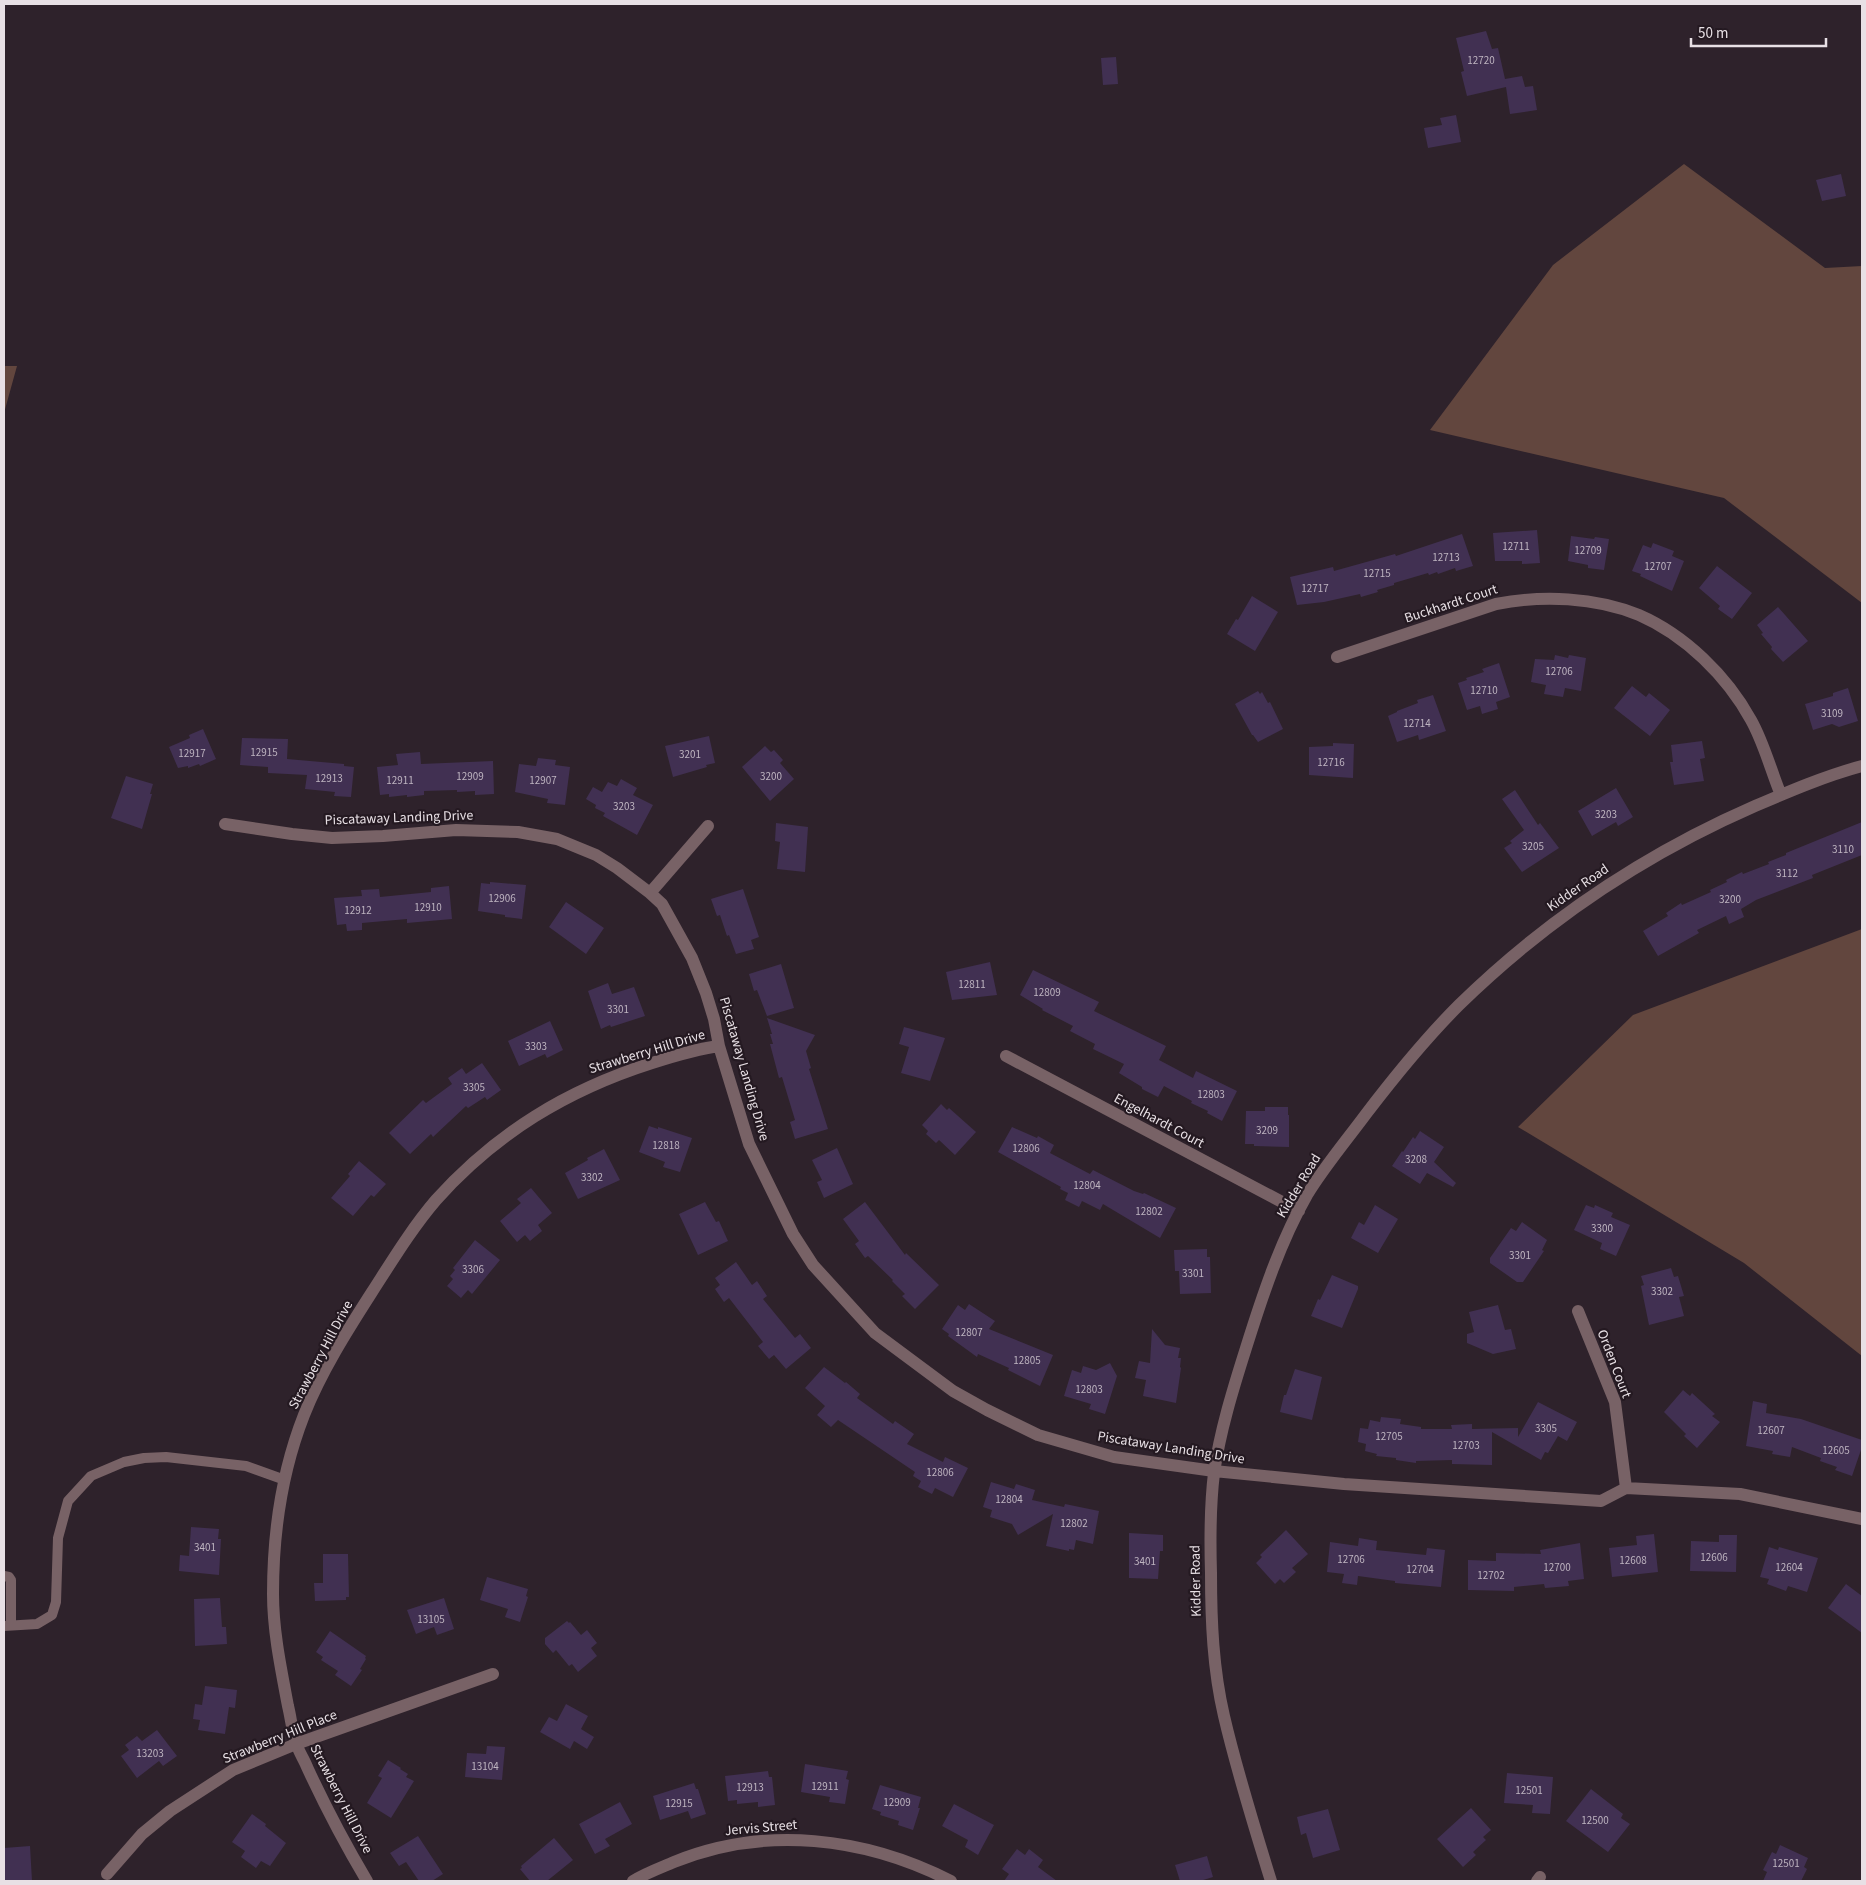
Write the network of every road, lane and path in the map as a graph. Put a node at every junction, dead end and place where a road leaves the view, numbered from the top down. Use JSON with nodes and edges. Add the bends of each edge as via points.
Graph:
{"nodes":[{"id":1,"x":1337,"y":657,"type":"dead end"},
{"id":2,"x":1862,"y":766,"type":"edge"},
{"id":3,"x":1781,"y":795,"type":"junction"},
{"id":4,"x":224,"y":824,"type":"dead end"},
{"id":5,"x":708,"y":826,"type":"dead end"},
{"id":6,"x":650,"y":893,"type":"junction"},
{"id":7,"x":719,"y":1046,"type":"junction"},
{"id":8,"x":1006,"y":1056,"type":"dead end"},
{"id":9,"x":1299,"y":1211,"type":"junction"},
{"id":10,"x":1578,"y":1311,"type":"dead end"},
{"id":11,"x":1214,"y":1471,"type":"junction"},
{"id":12,"x":285,"y":1480,"type":"junction"},
{"id":13,"x":1626,"y":1488,"type":"junction"},
{"id":14,"x":1862,"y":1519,"type":"edge"},
{"id":15,"x":4,"y":1576,"type":"edge"},
{"id":16,"x":7,"y":1626,"type":"edge"},
{"id":17,"x":493,"y":1674,"type":"dead end"},
{"id":18,"x":296,"y":1744,"type":"junction"},
{"id":19,"x":107,"y":1874,"type":"dead end"},
{"id":20,"x":367,"y":1881,"type":"edge"},
{"id":21,"x":633,"y":1881,"type":"edge"},
{"id":22,"x":951,"y":1881,"type":"edge"},
{"id":23,"x":1271,"y":1881,"type":"edge"}],
"edges":[{"from":1,"to":3,"type":"street","name":"Buckhardt Court","via":[[1496,604],[1517,600],[1569,600],[1622,609],[1674,635],[1726,682],[1752,721]]},
{"from":2,"to":3,"type":"street","name":"Kidder Road"},
{"from":3,"to":9,"type":"street","name":"Kidder Road","via":[[1693,835],[1622,875],[1554,923],[1487,979],[1403,1067],[1335,1154]]},
{"from":4,"to":6,"type":"street","name":"Piscataway Landing Drive","via":[[332,838],[456,830],[518,832],[557,839],[596,855]]},
{"from":5,"to":6,"type":"street"},
{"from":6,"to":7,"type":"street","name":"Piscataway Landing Drive","via":[[662,904],[692,958],[709,1001]]},
{"from":7,"to":11,"type":"street","name":"Piscataway Landing Drive","via":[[749,1144],[793,1234],[813,1265],[875,1333],[953,1391],[1038,1435],[1114,1457]]},
{"from":7,"to":12,"type":"street","name":"Strawberry Hill Drive","via":[[700,1048],[589,1086],[523,1123],[460,1174],[416,1225],[354,1320],[305,1414]]},
{"from":8,"to":9,"type":"street","name":"Engelhardt Court"},
{"from":9,"to":11,"type":"street","name":"Kidder Road","via":[[1272,1271],[1253,1327],[1233,1389]]},
{"from":10,"to":13,"type":"street","name":"Orden Court","via":[[1615,1402]]},
{"from":11,"to":13,"type":"street","name":"Piscataway Landing Drive","via":[[1344,1484],[1601,1501]]},
{"from":11,"to":23,"type":"street","name":"Kidder Road","via":[[1211,1567],[1217,1673],[1224,1713]]},
{"from":12,"to":16,"type":"lane","via":[[246,1466],[166,1457],[124,1462],[91,1476],[68,1501],[58,1538],[56,1602],[52,1615],[37,1624]]},
{"from":12,"to":18,"type":"street","name":"Strawberry Hill Drive","via":[[277,1524],[273,1596],[275,1630]]},
{"from":13,"to":14,"type":"street","via":[[1740,1494]]},
{"from":15,"to":16,"type":"lane","via":[[11,1580]]},
{"from":17,"to":18,"type":"street","name":"Strawberry Hill Place"},
{"from":18,"to":19,"type":"street","name":"Strawberry Hill Place","via":[[233,1770],[170,1811],[142,1834]]},
{"from":18,"to":20,"type":"street","name":"Strawberry Hill Drive","via":[[322,1800]]},
{"from":21,"to":22,"type":"street","name":"Jervis Street","via":[[686,1857],[723,1846],[787,1839],[846,1844],[892,1857]]}]}
